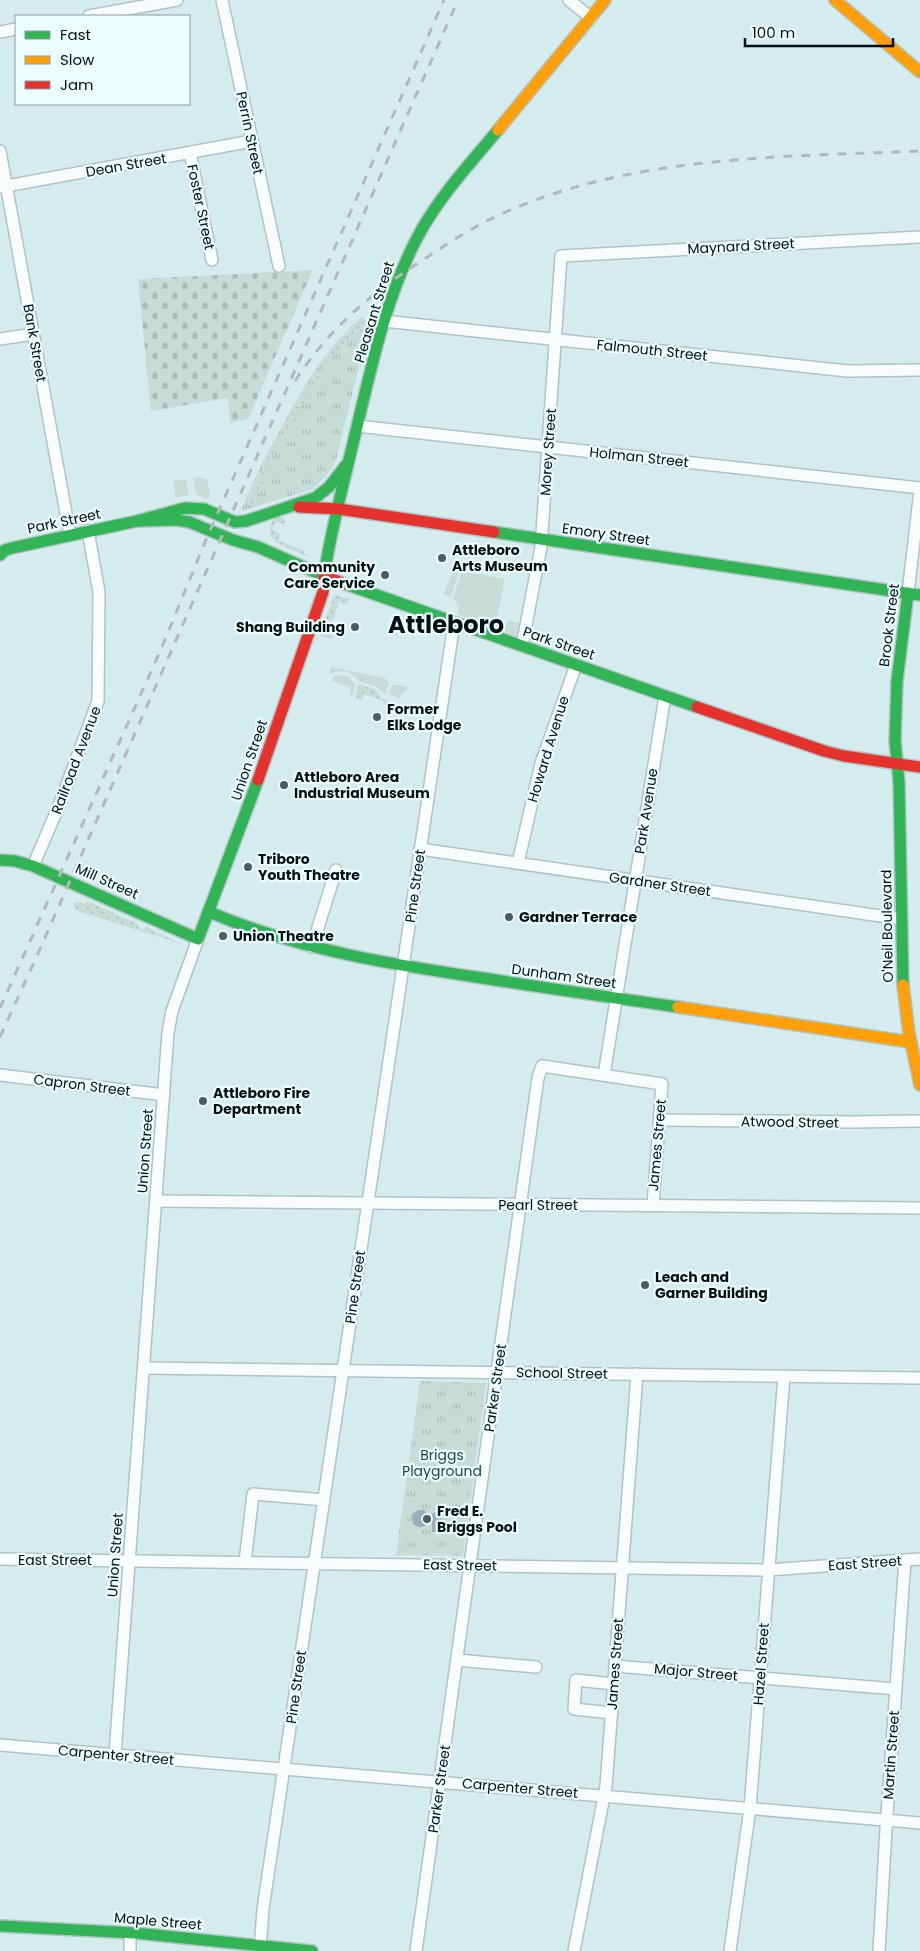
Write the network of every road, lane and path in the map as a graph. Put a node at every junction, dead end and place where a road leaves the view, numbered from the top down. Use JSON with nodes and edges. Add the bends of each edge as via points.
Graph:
{"nodes":[{"id":1,"x":177,"y":0,"type":"edge"},
{"id":2,"x":222,"y":0,"type":"edge"},
{"id":3,"x":569,"y":0,"type":"edge"},
{"id":4,"x":605,"y":0,"type":"edge"},
{"id":5,"x":839,"y":1,"type":"edge"},
{"id":6,"x":94,"y":15,"type":"edge"},
{"id":7,"x":591,"y":18,"type":"junction"},
{"id":8,"x":15,"y":29,"type":"edge"},
{"id":9,"x":0,"y":32,"type":"edge"},
{"id":10,"x":920,"y":72,"type":"edge"},
{"id":11,"x":252,"y":141,"type":"junction"},
{"id":12,"x":0,"y":151,"type":"edge"},
{"id":13,"x":190,"y":153,"type":"junction"},
{"id":14,"x":3,"y":186,"type":"edge"},
{"id":15,"x":920,"y":237,"type":"edge"},
{"id":16,"x":561,"y":256,"type":"joint"},
{"id":17,"x":212,"y":260,"type":"dead end"},
{"id":18,"x":279,"y":266,"type":"dead end"},
{"id":19,"x":384,"y":320,"type":"junction"},
{"id":20,"x":33,"y":334,"type":"junction"},
{"id":21,"x":0,"y":339,"type":"edge"},
{"id":22,"x":556,"y":339,"type":"junction"},
{"id":23,"x":920,"y":370,"type":"edge"},
{"id":24,"x":357,"y":426,"type":"junction"},
{"id":25,"x":548,"y":447,"type":"junction"},
{"id":26,"x":350,"y":458,"type":"junction"},
{"id":27,"x":920,"y":489,"type":"edge"},
{"id":28,"x":287,"y":509,"type":"junction"},
{"id":29,"x":339,"y":509,"type":"junction"},
{"id":30,"x":268,"y":514,"type":"junction"},
{"id":31,"x":137,"y":521,"type":"junction"},
{"id":32,"x":88,"y":531,"type":"junction"},
{"id":33,"x":70,"y":534,"type":"junction"},
{"id":34,"x":542,"y":540,"type":"junction"},
{"id":35,"x":273,"y":554,"type":"junction"},
{"id":36,"x":0,"y":555,"type":"edge"},
{"id":37,"x":324,"y":576,"type":"junction"},
{"id":38,"x":908,"y":593,"type":"junction"},
{"id":39,"x":920,"y":595,"type":"edge"},
{"id":40,"x":454,"y":623,"type":"junction"},
{"id":41,"x":522,"y":646,"type":"junction"},
{"id":42,"x":576,"y":665,"type":"junction"},
{"id":43,"x":665,"y":696,"type":"junction"},
{"id":44,"x":897,"y":764,"type":"junction"},
{"id":45,"x":920,"y":767,"type":"edge"},
{"id":46,"x":420,"y":849,"type":"junction"},
{"id":47,"x":0,"y":860,"type":"edge"},
{"id":48,"x":518,"y":863,"type":"junction"},
{"id":49,"x":33,"y":866,"type":"junction"},
{"id":50,"x":336,"y":870,"type":"dead end"},
{"id":51,"x":635,"y":880,"type":"junction"},
{"id":52,"x":209,"y":912,"type":"junction"},
{"id":53,"x":900,"y":919,"type":"junction"},
{"id":54,"x":198,"y":939,"type":"junction"},
{"id":55,"x":312,"y":946,"type":"junction"},
{"id":56,"x":403,"y":967,"type":"junction"},
{"id":57,"x":616,"y":999,"type":"junction"},
{"id":58,"x":915,"y":1043,"type":"edge"},
{"id":59,"x":0,"y":1075,"type":"edge"},
{"id":60,"x":604,"y":1075,"type":"junction"},
{"id":61,"x":920,"y":1085,"type":"edge"},
{"id":62,"x":164,"y":1095,"type":"junction"},
{"id":63,"x":660,"y":1120,"type":"junction"},
{"id":64,"x":920,"y":1121,"type":"edge"},
{"id":65,"x":156,"y":1201,"type":"junction"},
{"id":66,"x":368,"y":1204,"type":"junction"},
{"id":67,"x":520,"y":1205,"type":"junction"},
{"id":68,"x":653,"y":1205,"type":"junction"},
{"id":69,"x":920,"y":1208,"type":"edge"},
{"id":70,"x":144,"y":1368,"type":"junction"},
{"id":71,"x":343,"y":1370,"type":"junction"},
{"id":72,"x":497,"y":1372,"type":"junction"},
{"id":73,"x":637,"y":1374,"type":"junction"},
{"id":74,"x":784,"y":1376,"type":"junction"},
{"id":75,"x":920,"y":1378,"type":"edge"},
{"id":76,"x":324,"y":1500,"type":"junction"},
{"id":77,"x":0,"y":1559,"type":"edge"},
{"id":78,"x":920,"y":1559,"type":"edge"},
{"id":79,"x":130,"y":1560,"type":"junction"},
{"id":80,"x":905,"y":1560,"type":"junction"},
{"id":81,"x":246,"y":1562,"type":"junction"},
{"id":82,"x":315,"y":1563,"type":"junction"},
{"id":83,"x":470,"y":1565,"type":"junction"},
{"id":84,"x":623,"y":1568,"type":"junction"},
{"id":85,"x":768,"y":1570,"type":"junction"},
{"id":86,"x":457,"y":1660,"type":"junction"},
{"id":87,"x":615,"y":1666,"type":"junction"},
{"id":88,"x":536,"y":1667,"type":"dead end"},
{"id":89,"x":760,"y":1678,"type":"junction"},
{"id":90,"x":614,"y":1684,"type":"junction"},
{"id":91,"x":896,"y":1689,"type":"junction"},
{"id":92,"x":612,"y":1713,"type":"junction"},
{"id":93,"x":0,"y":1745,"type":"edge"},
{"id":94,"x":115,"y":1754,"type":"junction"},
{"id":95,"x":284,"y":1769,"type":"junction"},
{"id":96,"x":440,"y":1782,"type":"junction"},
{"id":97,"x":605,"y":1796,"type":"junction"},
{"id":98,"x":750,"y":1808,"type":"junction"},
{"id":99,"x":886,"y":1819,"type":"junction"},
{"id":100,"x":920,"y":1823,"type":"edge"},
{"id":101,"x":0,"y":1926,"type":"edge"},
{"id":102,"x":130,"y":1933,"type":"junction"},
{"id":103,"x":260,"y":1948,"type":"edge"},
{"id":104,"x":130,"y":1951,"type":"edge"},
{"id":105,"x":312,"y":1951,"type":"edge"},
{"id":106,"x":416,"y":1951,"type":"edge"},
{"id":107,"x":574,"y":1951,"type":"edge"},
{"id":108,"x":730,"y":1951,"type":"edge"},
{"id":109,"x":879,"y":1951,"type":"edge"}],
"edges":[{"from":1,"to":6,"type":"street"},
{"from":2,"to":11,"type":"street","name":"Perrin Street"},
{"from":3,"to":7,"type":"street"},
{"from":4,"to":7,"type":"main road","name":"Pleasant Street"},
{"from":5,"to":10,"type":"main road"},
{"from":7,"to":19,"type":"main road","name":"Pleasant Street","via":[[432,212],[404,263]]},
{"from":8,"to":9,"type":"street"},
{"from":11,"to":13,"type":"street","name":"Dean Street"},
{"from":11,"to":18,"type":"street","name":"Perrin Street"},
{"from":12,"to":14,"type":"street","name":"Bank Street"},
{"from":13,"to":14,"type":"street","name":"Dean Street"},
{"from":13,"to":17,"type":"street","name":"Foster Street"},
{"from":14,"to":20,"type":"street","name":"Bank Street"},
{"from":15,"to":16,"type":"street","name":"Maynard Street"},
{"from":16,"to":22,"type":"street","name":"Morey Street"},
{"from":19,"to":22,"type":"street","name":"Falmouth Street"},
{"from":19,"to":24,"type":"main road","name":"Pleasant Street"},
{"from":20,"to":21,"type":"street"},
{"from":20,"to":33,"type":"street","name":"Bank Street"},
{"from":22,"to":23,"type":"street","name":"Falmouth Street","via":[[847,371]]},
{"from":22,"to":25,"type":"street","name":"Morey Street"},
{"from":24,"to":25,"type":"street","name":"Holman Street"},
{"from":24,"to":26,"type":"main road","name":"Pleasant Street"},
{"from":25,"to":27,"type":"street","name":"Holman Street"},
{"from":25,"to":34,"type":"street","name":"Morey Street"},
{"from":26,"to":28,"type":"main road","via":[[326,490]]},
{"from":26,"to":29,"type":"main road","name":"Pleasant Street"},
{"from":27,"to":38,"type":"street","name":"Brook Street"},
{"from":28,"to":29,"type":"main road","name":"Emory Street","via":[[311,506]]},
{"from":28,"to":30,"type":"main road","name":"Park Street"},
{"from":29,"to":34,"type":"main road","name":"Emory Street"},
{"from":29,"to":37,"type":"main road","name":"Pleasant Street"},
{"from":30,"to":31,"type":"main road","name":"Park Street","via":[[235,522],[204,509],[190,507]]},
{"from":30,"to":35,"type":"main road","via":[[262,531],[266,546]]},
{"from":31,"to":32,"type":"main road","name":"Park Street"},
{"from":31,"to":35,"type":"main road","name":"Park Street","via":[[189,522]]},
{"from":32,"to":33,"type":"main road","name":"Park Street"},
{"from":32,"to":49,"type":"street","name":"Railroad Avenue","via":[[99,592],[98,701]]},
{"from":33,"to":36,"type":"main road","name":"Park Street","via":[[9,548]]},
{"from":34,"to":38,"type":"main road","name":"Emory Street"},
{"from":34,"to":41,"type":"street","name":"Morey Street"},
{"from":35,"to":37,"type":"main road","name":"Park Street"},
{"from":37,"to":40,"type":"main road","name":"Park Street"},
{"from":37,"to":52,"type":"main road","name":"Union Street","via":[[324,592]]},
{"from":38,"to":39,"type":"main road","name":"Emory Street"},
{"from":38,"to":44,"type":"main road","name":"Brook Street","via":[[896,696]]},
{"from":40,"to":41,"type":"main road","name":"Park Street"},
{"from":40,"to":46,"type":"street","name":"Pine Street"},
{"from":41,"to":42,"type":"main road","name":"Park Street"},
{"from":42,"to":43,"type":"main road","name":"Park Street"},
{"from":42,"to":48,"type":"street","name":"Howard Avenue","via":[[541,763]]},
{"from":43,"to":44,"type":"main road","name":"Park Street","via":[[837,755]]},
{"from":43,"to":51,"type":"street","name":"Park Avenue"},
{"from":44,"to":45,"type":"main road","name":"Park Street"},
{"from":44,"to":53,"type":"main road","name":"O'Neil Boulevard"},
{"from":46,"to":48,"type":"street","name":"Gardner Street"},
{"from":46,"to":56,"type":"street","name":"Pine Street"},
{"from":47,"to":49,"type":"main road","name":"Mill Street"},
{"from":48,"to":51,"type":"street","name":"Gardner Street"},
{"from":49,"to":54,"type":"main road","name":"Mill Street"},
{"from":50,"to":55,"type":"street"},
{"from":51,"to":53,"type":"street","name":"Gardner Street"},
{"from":51,"to":57,"type":"street","name":"Park Avenue"},
{"from":52,"to":54,"type":"main road","name":"Union Street"},
{"from":52,"to":55,"type":"main road","name":"Dunham Street"},
{"from":53,"to":58,"type":"main road","name":"O'Neil Boulevard","via":[[902,980]]},
{"from":54,"to":62,"type":"street","name":"Union Street","via":[[170,1019]]},
{"from":55,"to":56,"type":"main road","name":"Dunham Street"},
{"from":56,"to":57,"type":"main road","name":"Dunham Street"},
{"from":56,"to":66,"type":"street","name":"Pine Street"},
{"from":57,"to":58,"type":"main road","name":"Dunham Street"},
{"from":57,"to":60,"type":"street","name":"Park Avenue"},
{"from":58,"to":61,"type":"main road","name":"O'Neil Boulevard"},
{"from":59,"to":62,"type":"street","name":"Capron Street"},
{"from":60,"to":63,"type":"street","name":"James Street","via":[[662,1084]]},
{"from":60,"to":67,"type":"street","name":"Parker Street","via":[[542,1066]]},
{"from":62,"to":65,"type":"street","name":"Union Street"},
{"from":63,"to":64,"type":"street","name":"Atwood Street"},
{"from":63,"to":68,"type":"street","name":"James Street"},
{"from":65,"to":66,"type":"street","name":"Pearl Street"},
{"from":65,"to":70,"type":"street","name":"Union Street"},
{"from":66,"to":67,"type":"street","name":"Pearl Street"},
{"from":66,"to":71,"type":"street","name":"Pine Street"},
{"from":67,"to":68,"type":"street","name":"Pearl Street"},
{"from":67,"to":72,"type":"street","name":"Parker Street"},
{"from":68,"to":69,"type":"street","name":"Pearl Street"},
{"from":70,"to":71,"type":"street","name":"School Street"},
{"from":70,"to":79,"type":"street","name":"Union Street"},
{"from":71,"to":72,"type":"street","name":"School Street"},
{"from":71,"to":76,"type":"street","name":"Pine Street"},
{"from":72,"to":73,"type":"street","name":"School Street"},
{"from":72,"to":83,"type":"street","name":"Parker Street"},
{"from":73,"to":74,"type":"street","name":"School Street"},
{"from":73,"to":84,"type":"street","name":"James Street"},
{"from":74,"to":75,"type":"street","name":"School Street"},
{"from":74,"to":85,"type":"street","name":"Hazel Street"},
{"from":76,"to":81,"type":"street","via":[[253,1494]]},
{"from":76,"to":82,"type":"street","name":"Pine Street"},
{"from":77,"to":79,"type":"street","name":"East Street"},
{"from":78,"to":80,"type":"street","name":"East Street"},
{"from":79,"to":81,"type":"street","name":"East Street"},
{"from":79,"to":94,"type":"street","name":"Union Street"},
{"from":80,"to":85,"type":"street","name":"East Street"},
{"from":80,"to":91,"type":"street","name":"Martin Street"},
{"from":81,"to":82,"type":"street","name":"East Street"},
{"from":82,"to":83,"type":"street","name":"East Street"},
{"from":82,"to":95,"type":"street","name":"Pine Street"},
{"from":83,"to":84,"type":"street","name":"East Street"},
{"from":83,"to":86,"type":"street","name":"Parker Street"},
{"from":84,"to":85,"type":"street","name":"East Street"},
{"from":84,"to":87,"type":"street","name":"James Street"},
{"from":85,"to":89,"type":"street","name":"Hazel Street"},
{"from":86,"to":88,"type":"street"},
{"from":86,"to":96,"type":"street","name":"Parker Street"},
{"from":87,"to":89,"type":"street","name":"Major Street"},
{"from":87,"to":90,"type":"street","name":"James Street"},
{"from":89,"to":91,"type":"street","name":"Major Street"},
{"from":89,"to":98,"type":"street","name":"Hazel Street"},
{"from":90,"to":92,"type":"street","name":"James Street"},
{"from":90,"to":92,"type":"street","via":[[576,1680],[574,1709]]},
{"from":91,"to":99,"type":"street","name":"Martin Street"},
{"from":92,"to":97,"type":"street","name":"James Street"},
{"from":93,"to":94,"type":"street","name":"Carpenter Street"},
{"from":94,"to":95,"type":"street","name":"Carpenter Street"},
{"from":95,"to":96,"type":"street","name":"Carpenter Street"},
{"from":95,"to":103,"type":"street","name":"Pine Street"},
{"from":96,"to":97,"type":"street","name":"Carpenter Street"},
{"from":96,"to":106,"type":"street","name":"Parker Street"},
{"from":97,"to":98,"type":"street","name":"Carpenter Street"},
{"from":97,"to":107,"type":"street","name":"James Street"},
{"from":98,"to":99,"type":"street","name":"Carpenter Street"},
{"from":98,"to":108,"type":"street","name":"Hazel Street"},
{"from":99,"to":100,"type":"street","name":"Carpenter Street"},
{"from":99,"to":109,"type":"street","name":"Martin Street"},
{"from":101,"to":102,"type":"main road","name":"Maple Street"},
{"from":102,"to":103,"type":"main road","name":"Maple Street"},
{"from":102,"to":104,"type":"street"},
{"from":103,"to":105,"type":"main road","name":"Maple Street"}]}
